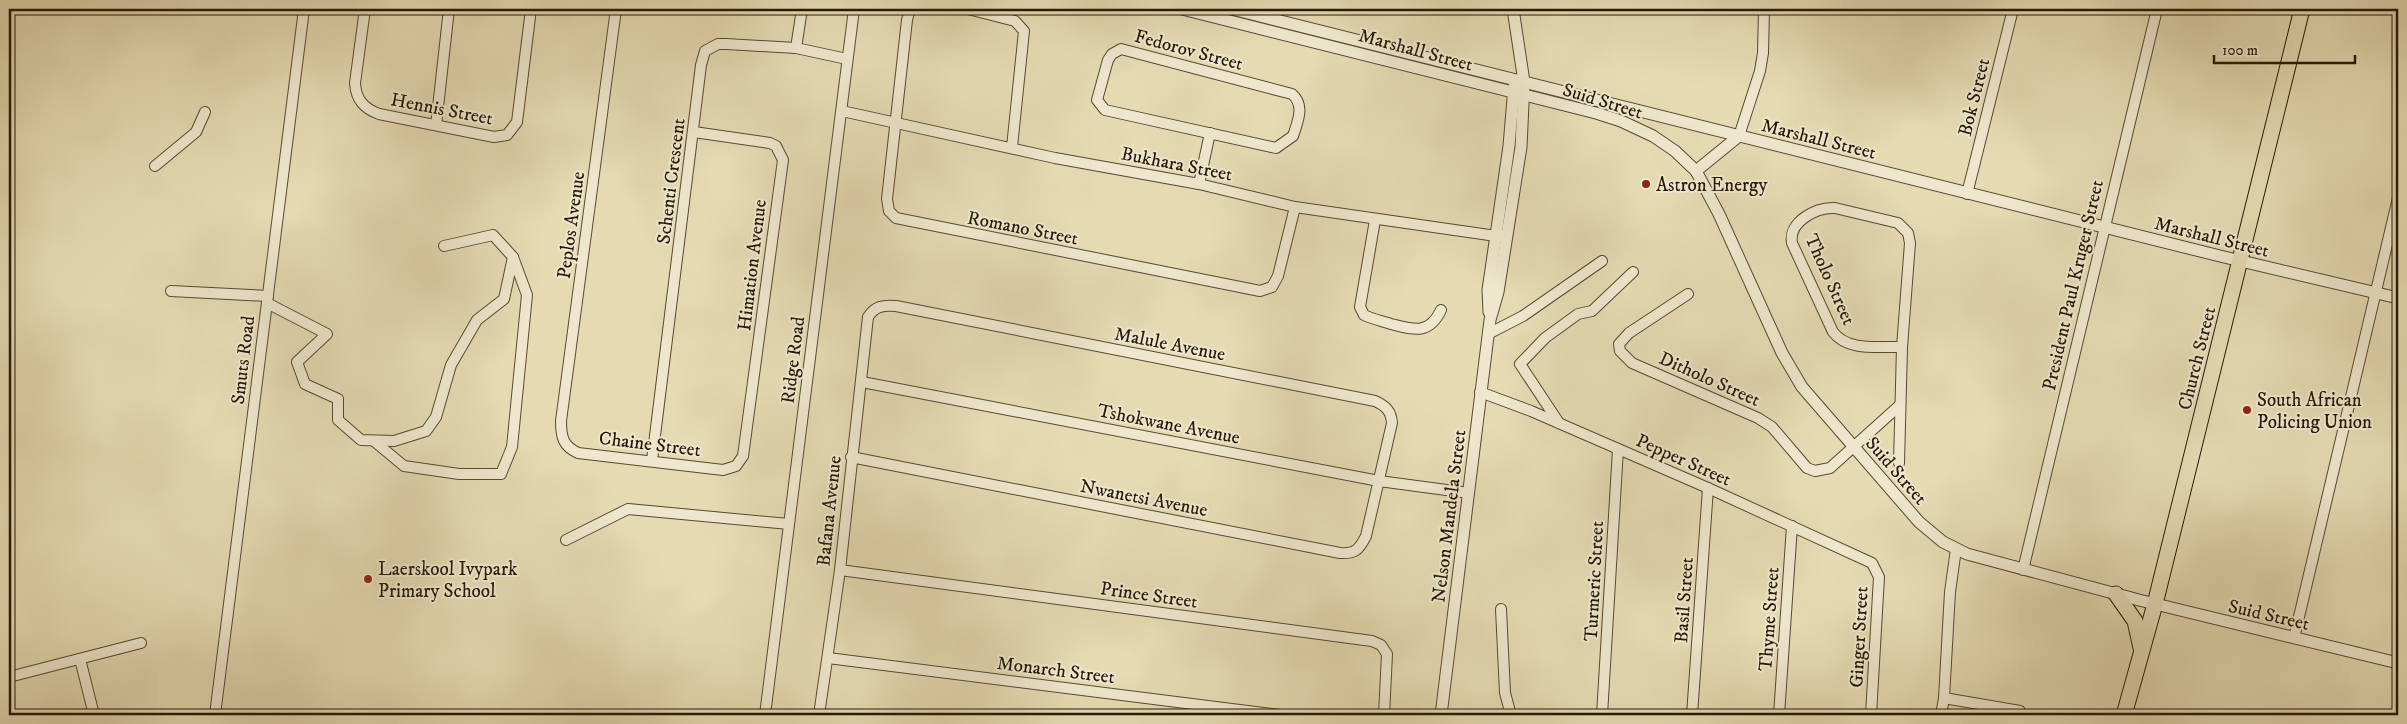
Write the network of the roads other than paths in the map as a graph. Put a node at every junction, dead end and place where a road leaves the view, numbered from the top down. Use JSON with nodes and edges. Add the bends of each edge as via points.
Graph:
{"nodes":[{"id":1,"x":304,"y":9,"type":"edge"},
{"id":2,"x":364,"y":9,"type":"edge"},
{"id":3,"x":449,"y":9,"type":"edge"},
{"id":4,"x":531,"y":9,"type":"edge"},
{"id":5,"x":616,"y":9,"type":"edge"},
{"id":6,"x":802,"y":9,"type":"edge"},
{"id":7,"x":854,"y":9,"type":"edge"},
{"id":8,"x":910,"y":9,"type":"edge"},
{"id":9,"x":968,"y":9,"type":"edge"},
{"id":10,"x":1182,"y":9,"type":"edge"},
{"id":11,"x":1232,"y":9,"type":"edge"},
{"id":12,"x":1513,"y":9,"type":"edge"},
{"id":13,"x":1764,"y":9,"type":"edge"},
{"id":14,"x":2013,"y":9,"type":"edge"},
{"id":15,"x":2158,"y":9,"type":"edge"},
{"id":16,"x":2302,"y":9,"type":"edge"},
{"id":17,"x":796,"y":48,"type":"junction"},
{"id":18,"x":847,"y":59,"type":"junction"},
{"id":19,"x":1519,"y":80,"type":"junction"},
{"id":20,"x":1518,"y":95,"type":"junction"},
{"id":21,"x":842,"y":111,"type":"junction"},
{"id":22,"x":205,"y":112,"type":"dead end"},
{"id":23,"x":895,"y":124,"type":"junction"},
{"id":24,"x":436,"y":125,"type":"junction"},
{"id":25,"x":694,"y":132,"type":"junction"},
{"id":26,"x":1210,"y":133,"type":"junction"},
{"id":27,"x":1739,"y":136,"type":"junction"},
{"id":28,"x":1012,"y":147,"type":"junction"},
{"id":29,"x":155,"y":166,"type":"dead end"},
{"id":30,"x":1696,"y":171,"type":"junction"},
{"id":31,"x":1503,"y":181,"type":"junction"},
{"id":32,"x":1516,"y":182,"type":"junction"},
{"id":33,"x":1198,"y":184,"type":"junction"},
{"id":34,"x":1967,"y":194,"type":"junction"},
{"id":35,"x":2398,"y":198,"type":"edge"},
{"id":36,"x":1295,"y":207,"type":"junction"},
{"id":37,"x":1375,"y":220,"type":"junction"},
{"id":38,"x":2104,"y":226,"type":"junction"},
{"id":39,"x":1495,"y":236,"type":"junction"},
{"id":40,"x":1508,"y":237,"type":"junction"},
{"id":41,"x":444,"y":246,"type":"dead end"},
{"id":42,"x":513,"y":257,"type":"junction"},
{"id":43,"x":1602,"y":261,"type":"dead end"},
{"id":44,"x":2240,"y":261,"type":"junction"},
{"id":45,"x":1633,"y":272,"type":"dead end"},
{"id":46,"x":172,"y":291,"type":"dead end"},
{"id":47,"x":2374,"y":292,"type":"junction"},
{"id":48,"x":1688,"y":294,"type":"dead end"},
{"id":49,"x":2398,"y":298,"type":"edge"},
{"id":50,"x":267,"y":299,"type":"junction"},
{"id":51,"x":1441,"y":310,"type":"dead end"},
{"id":52,"x":872,"y":311,"type":"joint"},
{"id":53,"x":1490,"y":320,"type":"junction"},
{"id":54,"x":1488,"y":334,"type":"junction"},
{"id":55,"x":1902,"y":346,"type":"junction"},
{"id":56,"x":862,"y":382,"type":"junction"},
{"id":57,"x":1480,"y":392,"type":"junction"},
{"id":58,"x":1900,"y":405,"type":"junction"},
{"id":59,"x":1559,"y":423,"type":"junction"},
{"id":60,"x":374,"y":440,"type":"junction"},
{"id":61,"x":566,"y":445,"type":"joint"},
{"id":62,"x":1854,"y":447,"type":"junction"},
{"id":63,"x":1618,"y":449,"type":"junction"},
{"id":64,"x":851,"y":457,"type":"junction"},
{"id":65,"x":652,"y":460,"type":"junction"},
{"id":66,"x":1899,"y":462,"type":"dead end"},
{"id":67,"x":731,"y":468,"type":"joint"},
{"id":68,"x":1379,"y":482,"type":"junction"},
{"id":69,"x":1708,"y":488,"type":"junction"},
{"id":70,"x":1470,"y":493,"type":"junction"},
{"id":71,"x":789,"y":524,"type":"junction"},
{"id":72,"x":1792,"y":526,"type":"junction"},
{"id":73,"x":566,"y":540,"type":"dead end"},
{"id":74,"x":1956,"y":549,"type":"junction"},
{"id":75,"x":1872,"y":563,"type":"joint"},
{"id":76,"x":840,"y":570,"type":"junction"},
{"id":77,"x":2023,"y":570,"type":"junction"},
{"id":78,"x":2116,"y":594,"type":"junction"},
{"id":79,"x":2155,"y":604,"type":"junction"},
{"id":80,"x":1501,"y":609,"type":"dead end"},
{"id":81,"x":2294,"y":638,"type":"junction"},
{"id":82,"x":141,"y":643,"type":"dead end"},
{"id":83,"x":2142,"y":655,"type":"junction"},
{"id":84,"x":828,"y":658,"type":"junction"},
{"id":85,"x":80,"y":659,"type":"junction"},
{"id":86,"x":2398,"y":663,"type":"edge"},
{"id":87,"x":9,"y":677,"type":"edge"},
{"id":88,"x":1944,"y":698,"type":"junction"},
{"id":89,"x":94,"y":715,"type":"edge"},
{"id":90,"x":215,"y":715,"type":"edge"},
{"id":91,"x":765,"y":715,"type":"edge"},
{"id":92,"x":819,"y":715,"type":"edge"},
{"id":93,"x":1280,"y":715,"type":"edge"},
{"id":94,"x":1384,"y":715,"type":"edge"},
{"id":95,"x":1441,"y":715,"type":"edge"},
{"id":96,"x":1511,"y":715,"type":"edge"},
{"id":97,"x":1602,"y":715,"type":"edge"},
{"id":98,"x":1692,"y":715,"type":"edge"},
{"id":99,"x":1779,"y":715,"type":"edge"},
{"id":100,"x":1871,"y":715,"type":"edge"},
{"id":101,"x":1941,"y":715,"type":"edge"},
{"id":102,"x":2022,"y":715,"type":"edge"},
{"id":103,"x":2124,"y":715,"type":"edge"}],
"edges":[{"from":1,"to":50,"type":"street","name":"Smuts Road"},
{"from":2,"to":24,"type":"street","name":"Hennis Street","via":[[355,83],[360,101],[379,114]]},
{"from":3,"to":24,"type":"street"},
{"from":4,"to":24,"type":"street","name":"Hennis Street","via":[[517,122],[507,135],[494,137]]},
{"from":5,"to":61,"type":"street","name":"Peplos Avenue","via":[[561,421],[561,434]]},
{"from":6,"to":17,"type":"street"},
{"from":7,"to":18,"type":"street","name":"Ridge Road"},
{"from":8,"to":23,"type":"street","name":"Romano Street"},
{"from":9,"to":28,"type":"street","via":[[1015,21],[1024,32]]},
{"from":10,"to":20,"type":"street","name":"Marshall Street"},
{"from":11,"to":19,"type":"street","name":"Marshall Street"},
{"from":12,"to":19,"type":"street","name":"Nelson Mandela Street"},
{"from":13,"to":27,"type":"street","via":[[1764,52]]},
{"from":14,"to":34,"type":"street","name":"Bok Street"},
{"from":15,"to":38,"type":"street","name":"President Paul Kruger Street"},
{"from":16,"to":44,"type":"main road","name":"Church Street"},
{"from":17,"to":18,"type":"street","name":"Schenti Crescent"},
{"from":17,"to":25,"type":"street","name":"Schenti Crescent","via":[[718,44],[705,51]]},
{"from":18,"to":21,"type":"street","name":"Ridge Road"},
{"from":19,"to":20,"type":"street","name":"Nelson Mandela Street"},
{"from":19,"to":27,"type":"street","name":"Marshall Street"},
{"from":20,"to":30,"type":"street","name":"Suid Street","via":[[1621,120],[1653,136]]},
{"from":20,"to":31,"type":"street","name":"Nelson Mandela Street"},
{"from":20,"to":32,"type":"street","name":"Nelson Mandela Street"},
{"from":21,"to":23,"type":"street","name":"Bukhara Street"},
{"from":21,"to":71,"type":"street","name":"Ridge Road"},
{"from":22,"to":29,"type":"street","via":[[196,132]]},
{"from":23,"to":28,"type":"street","name":"Bukhara Street"},
{"from":23,"to":36,"type":"street","name":"Romano Street","via":[[887,206],[896,218],[917,224],[1260,291],[1272,287],[1278,276]]},
{"from":25,"to":65,"type":"street","name":"Schenti Crescent"},
{"from":25,"to":67,"type":"street","name":"Himation Avenue","via":[[770,143],[776,146],[783,160],[745,444],[740,462]]},
{"from":26,"to":26,"type":"street","name":"Fedorov Street","via":[[1113,113],[1101,106],[1097,100],[1112,54],[1121,49],[1292,94],[1300,103],[1293,136],[1276,148]]},
{"from":26,"to":33,"type":"street"},
{"from":27,"to":30,"type":"street"},
{"from":27,"to":34,"type":"street","name":"Marshall Street"},
{"from":28,"to":33,"type":"street","name":"Bukhara Street"},
{"from":30,"to":62,"type":"street","name":"Suid Street","via":[[1787,362],[1802,386]]},
{"from":31,"to":32,"type":"street"},
{"from":31,"to":39,"type":"street","name":"Nelson Mandela Street"},
{"from":32,"to":40,"type":"street","name":"Nelson Mandela Street"},
{"from":33,"to":36,"type":"street","name":"Bukhara Street"},
{"from":34,"to":38,"type":"street","name":"Marshall Street"},
{"from":35,"to":47,"type":"street"},
{"from":36,"to":37,"type":"street","name":"Bukhara Street"},
{"from":37,"to":39,"type":"street","name":"Bukhara Street"},
{"from":37,"to":51,"type":"street","via":[[1360,307],[1364,315],[1408,329],[1423,329],[1432,325]]},
{"from":38,"to":44,"type":"street","name":"Marshall Street"},
{"from":38,"to":77,"type":"street","name":"President Paul Kruger Street"},
{"from":39,"to":40,"type":"street","name":"Bukhara Street"},
{"from":39,"to":53,"type":"street","name":"Nelson Mandela Street","via":[[1488,290]]},
{"from":40,"to":53,"type":"street","name":"Nelson Mandela Street"},
{"from":41,"to":42,"type":"street","via":[[493,235]]},
{"from":42,"to":60,"type":"street","via":[[504,299],[476,320],[452,365],[436,417],[426,431],[394,441]]},
{"from":42,"to":60,"type":"street","via":[[528,295],[512,447],[501,474],[459,474],[404,466]]},
{"from":43,"to":54,"type":"street","via":[[1523,316]]},
{"from":44,"to":47,"type":"street","name":"Marshall Street"},
{"from":44,"to":79,"type":"main road","name":"Church Street"},
{"from":45,"to":59,"type":"street","via":[[1592,311],[1578,314],[1545,338],[1520,364]]},
{"from":46,"to":50,"type":"street"},
{"from":47,"to":49,"type":"street","name":"Marshall Street"},
{"from":47,"to":81,"type":"street"},
{"from":48,"to":62,"type":"street","name":"Ditholo Street","via":[[1624,338],[1619,344],[1624,357],[1758,418],[1772,427],[1807,468],[1815,471],[1830,468]]},
{"from":50,"to":60,"type":"street","via":[[327,334],[297,362],[305,384],[338,399],[338,420],[361,440]]},
{"from":50,"to":90,"type":"street","name":"Smuts Road"},
{"from":52,"to":56,"type":"street","name":"Bafana Avenue","via":[[867,323]]},
{"from":52,"to":68,"type":"street","name":"Malule Avenue","via":[[878,306],[896,306],[1374,401],[1391,414],[1392,423]]},
{"from":53,"to":54,"type":"street","name":"Nelson Mandela Street"},
{"from":54,"to":57,"type":"street","name":"Nelson Mandela Street"},
{"from":55,"to":55,"type":"street","name":"Tholo Street","via":[[1910,243],[1904,226],[1830,208],[1797,223],[1791,236],[1792,243],[1838,339],[1850,345]]},
{"from":55,"to":58,"type":"street","name":"Tholo Street"},
{"from":56,"to":64,"type":"street","name":"Bafana Avenue"},
{"from":56,"to":68,"type":"street","name":"Tshokwane Avenue"},
{"from":57,"to":59,"type":"street","name":"Pepper Street"},
{"from":57,"to":70,"type":"street","name":"Nelson Mandela Street"},
{"from":58,"to":62,"type":"street"},
{"from":58,"to":66,"type":"street","name":"Tholo Street"},
{"from":59,"to":63,"type":"street","name":"Pepper Street"},
{"from":61,"to":65,"type":"street","name":"Chaine Street","via":[[578,453]]},
{"from":62,"to":74,"type":"street","name":"Suid Street","via":[[1919,522]]},
{"from":63,"to":69,"type":"street","name":"Pepper Street"},
{"from":63,"to":97,"type":"street","name":"Turmeric Street"},
{"from":64,"to":68,"type":"street","name":"Nwanetsi Avenue","via":[[1347,554],[1357,551],[1366,536]]},
{"from":64,"to":76,"type":"street","name":"Bafana Avenue"},
{"from":65,"to":67,"type":"street","name":"Chaine Street","via":[[723,470]]},
{"from":68,"to":70,"type":"street","name":"Tshokwane Avenue"},
{"from":69,"to":72,"type":"street","name":"Pepper Street"},
{"from":69,"to":98,"type":"street","name":"Basil Street"},
{"from":70,"to":95,"type":"street","name":"Nelson Mandela Street"},
{"from":71,"to":73,"type":"street","via":[[628,509]]},
{"from":71,"to":91,"type":"street","name":"Ridge Road"},
{"from":72,"to":75,"type":"street","name":"Pepper Street"},
{"from":72,"to":99,"type":"street","name":"Thyme Street"},
{"from":74,"to":77,"type":"street","name":"Suid Street"},
{"from":74,"to":88,"type":"street","via":[[1950,592]]},
{"from":75,"to":100,"type":"street","name":"Ginger Street","via":[[1879,577]]},
{"from":76,"to":84,"type":"street","name":"Bafana Avenue"},
{"from":76,"to":94,"type":"street","name":"Prince Street","via":[[1372,641],[1381,645],[1387,654]]},
{"from":77,"to":78,"type":"street","name":"Suid Street"},
{"from":78,"to":79,"type":"street","name":"Suid Street"},
{"from":78,"to":83,"type":"main road","via":[[2135,621]]},
{"from":79,"to":81,"type":"street","name":"Suid Street"},
{"from":79,"to":83,"type":"main road","name":"Church Street"},
{"from":80,"to":96,"type":"street","via":[[1505,693]]},
{"from":81,"to":86,"type":"street","name":"Suid Street"},
{"from":82,"to":85,"type":"street"},
{"from":83,"to":103,"type":"main road","name":"Church Street"},
{"from":84,"to":92,"type":"street","name":"Bafana Avenue"},
{"from":84,"to":93,"type":"street","name":"Monarch Street"},
{"from":85,"to":87,"type":"street"},
{"from":85,"to":89,"type":"street"},
{"from":88,"to":101,"type":"street"},
{"from":88,"to":102,"type":"street","via":[[2020,711]]}]}
